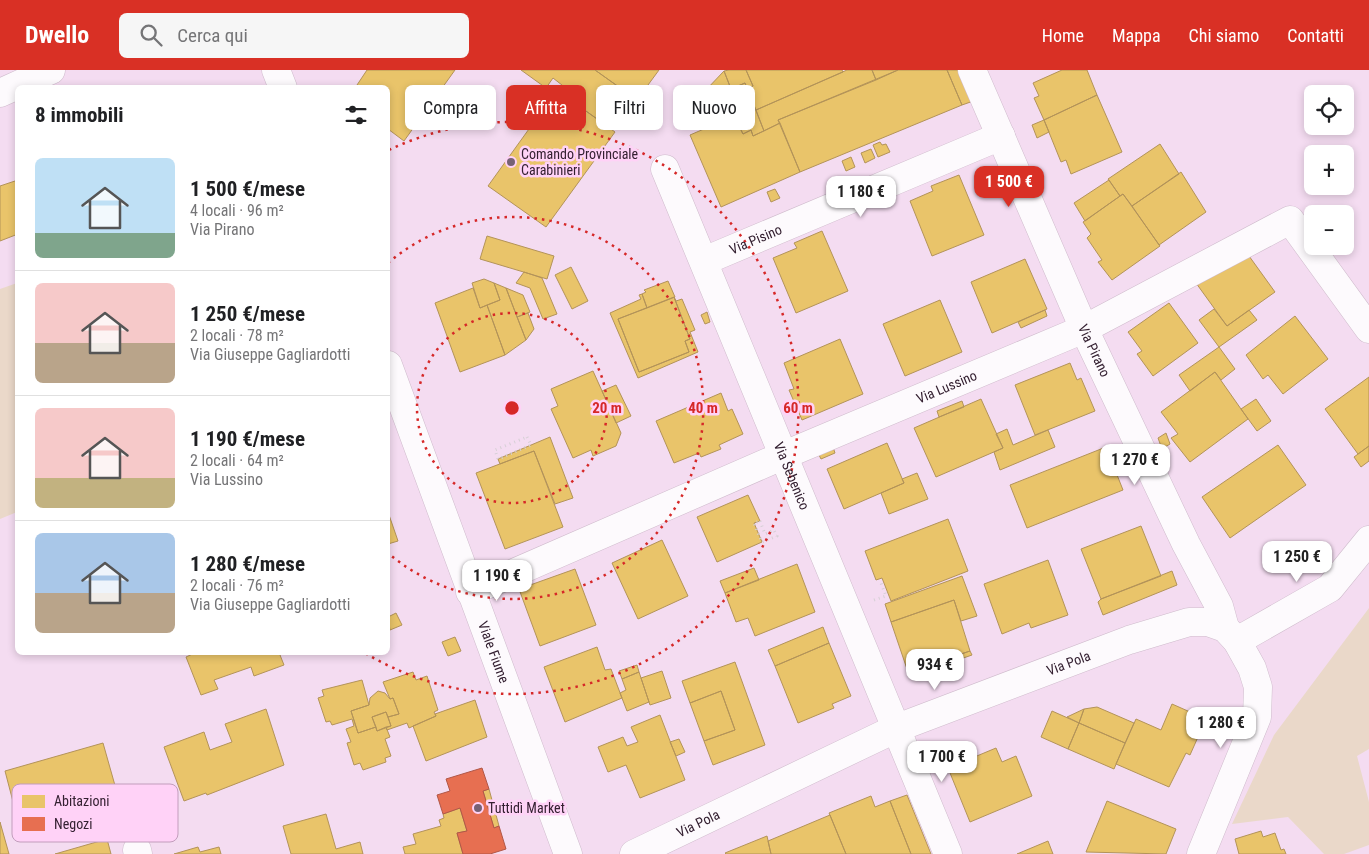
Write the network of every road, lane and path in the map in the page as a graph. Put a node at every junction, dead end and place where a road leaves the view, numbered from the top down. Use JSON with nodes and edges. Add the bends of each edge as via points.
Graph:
{"nodes":[{"id":1,"x":50,"y":70,"type":"edge"},
{"id":2,"x":276,"y":70,"type":"edge"},
{"id":3,"x":972,"y":70,"type":"edge"},
{"id":4,"x":17,"y":85,"type":"edge"},
{"id":5,"x":282,"y":85,"type":"edge"},
{"id":6,"x":15,"y":86,"type":"edge"},
{"id":7,"x":0,"y":93,"type":"edge"},
{"id":8,"x":1001,"y":136,"type":"junction"},
{"id":9,"x":665,"y":169,"type":"dead end"},
{"id":10,"x":704,"y":261,"type":"junction"},
{"id":11,"x":1084,"y":329,"type":"junction"},
{"id":12,"x":1369,"y":329,"type":"edge"},
{"id":13,"x":390,"y":371,"type":"edge"},
{"id":14,"x":782,"y":456,"type":"junction"},
{"id":15,"x":498,"y":459,"type":"joint"},
{"id":16,"x":777,"y":536,"type":"joint"},
{"id":17,"x":1369,"y":540,"type":"edge"},
{"id":18,"x":881,"y":583,"type":"dead end"},
{"id":19,"x":470,"y":592,"type":"junction"},
{"id":20,"x":879,"y":599,"type":"dead end"},
{"id":21,"x":1231,"y":634,"type":"junction"},
{"id":22,"x":897,"y":728,"type":"junction"},
{"id":23,"x":568,"y":854,"type":"edge"},
{"id":24,"x":634,"y":854,"type":"edge"},
{"id":25,"x":948,"y":854,"type":"edge"},
{"id":26,"x":1201,"y":854,"type":"edge"}],
"edges":[{"from":1,"to":4,"type":"street"},
{"from":2,"to":5,"type":"street"},
{"from":3,"to":8,"type":"street","name":"Via Pirano"},
{"from":6,"to":7,"type":"street"},
{"from":8,"to":10,"type":"street","name":"Via Pisino"},
{"from":8,"to":11,"type":"street","name":"Via Pirano"},
{"from":9,"to":10,"type":"street","name":"Via Sebenico"},
{"from":10,"to":14,"type":"street","name":"Via Sebenico"},
{"from":11,"to":12,"type":"street","name":"Via Lussino","via":[[1290,220]]},
{"from":11,"to":14,"type":"street","name":"Via Lussino"},
{"from":11,"to":21,"type":"street","name":"Via Pirano"},
{"from":13,"to":19,"type":"street","name":"Viale Fiume"},
{"from":14,"to":19,"type":"street","name":"Via Lussino"},
{"from":14,"to":22,"type":"street","name":"Via Sebenico"},
{"from":15,"to":15,"type":"path","via":[[495,450],[527,437],[531,445]]},
{"from":16,"to":16,"type":"path","via":[[762,542],[754,523],[760,521],[765,534],[774,530]]},
{"from":17,"to":21,"type":"street","via":[[1330,588]]},
{"from":18,"to":20,"type":"path","via":[[886,596]]},
{"from":19,"to":23,"type":"street","name":"Viale Fiume"},
{"from":21,"to":22,"type":"street","name":"Via Pola","via":[[1208,622],[1189,622],[1129,640]]},
{"from":21,"to":26,"type":"street","name":"Via Pirano","via":[[1252,668],[1258,686],[1257,717]]},
{"from":22,"to":24,"type":"street","name":"Via Pola"},
{"from":22,"to":25,"type":"street"}]}
